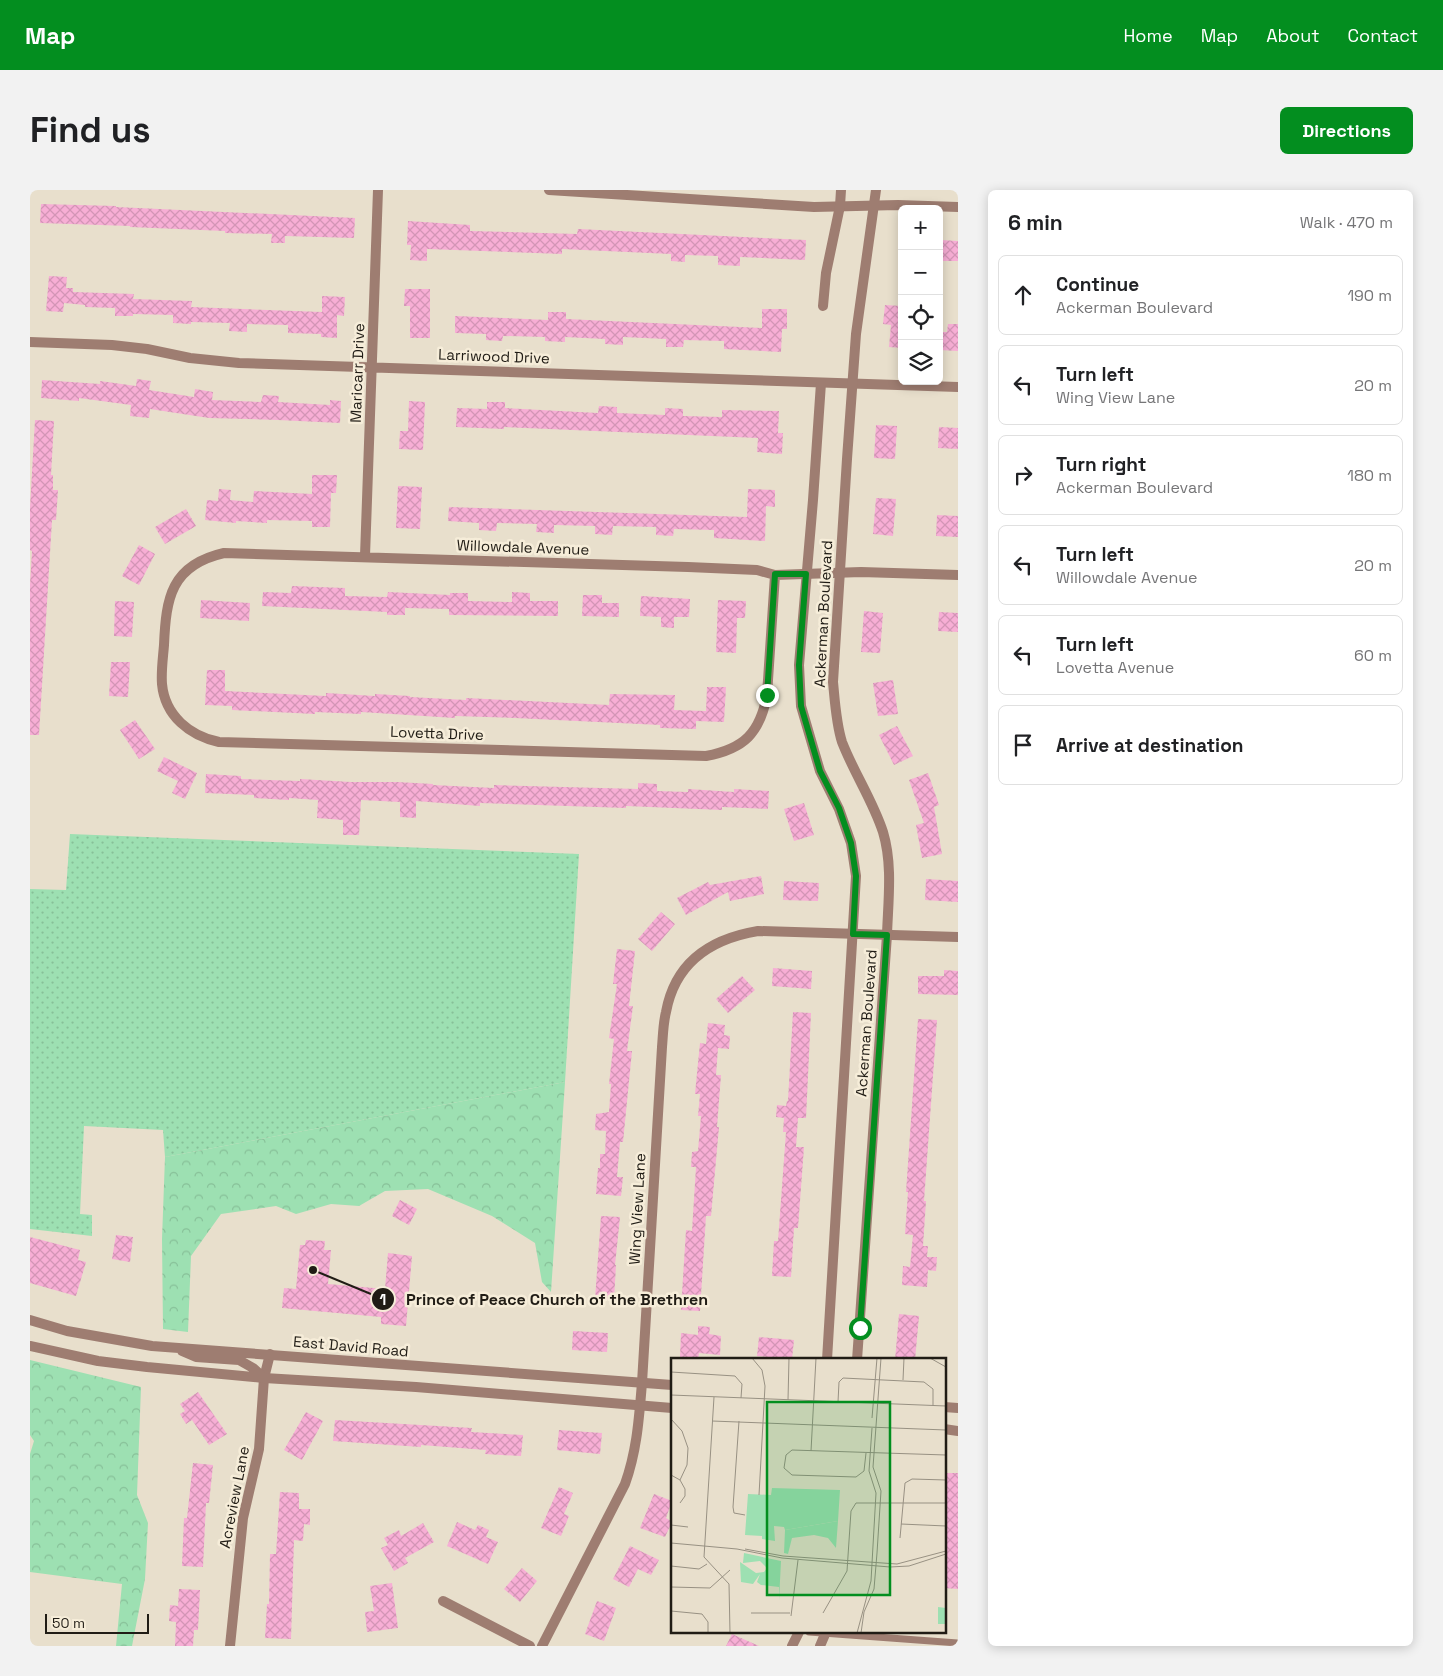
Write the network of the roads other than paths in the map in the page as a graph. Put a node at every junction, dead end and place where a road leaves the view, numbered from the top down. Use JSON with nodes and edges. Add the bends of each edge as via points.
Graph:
{"nodes":[{"id":1,"x":378,"y":190,"type":"edge"},
{"id":2,"x":549,"y":190,"type":"edge"},
{"id":3,"x":568,"y":190,"type":"edge"},
{"id":4,"x":841,"y":190,"type":"edge"},
{"id":5,"x":876,"y":190,"type":"edge"},
{"id":6,"x":840,"y":206,"type":"junction"},
{"id":7,"x":874,"y":206,"type":"junction"},
{"id":8,"x":958,"y":207,"type":"edge"},
{"id":9,"x":823,"y":306,"type":"dead end"},
{"id":10,"x":30,"y":342,"type":"edge"},
{"id":11,"x":372,"y":368,"type":"junction"},
{"id":12,"x":821,"y":383,"type":"junction"},
{"id":13,"x":852,"y":384,"type":"junction"},
{"id":14,"x":958,"y":387,"type":"edge"},
{"id":15,"x":365,"y":556,"type":"junction"},
{"id":16,"x":840,"y":572,"type":"junction"},
{"id":17,"x":775,"y":574,"type":"junction"},
{"id":18,"x":806,"y":574,"type":"junction"},
{"id":19,"x":958,"y":575,"type":"edge"},
{"id":20,"x":163,"y":659,"type":"joint"},
{"id":21,"x":853,"y":934,"type":"junction"},
{"id":22,"x":887,"y":935,"type":"junction"},
{"id":23,"x":958,"y":937,"type":"edge"},
{"id":24,"x":30,"y":1320,"type":"edge"},
{"id":25,"x":30,"y":1346,"type":"edge"},
{"id":26,"x":172,"y":1347,"type":"junction"},
{"id":27,"x":270,"y":1354,"type":"junction"},
{"id":28,"x":827,"y":1358,"type":"edge"},
{"id":29,"x":857,"y":1358,"type":"edge"},
{"id":30,"x":264,"y":1378,"type":"junction"},
{"id":31,"x":642,"y":1383,"type":"junction"},
{"id":32,"x":671,"y":1386,"type":"edge"},
{"id":33,"x":640,"y":1406,"type":"junction"},
{"id":34,"x":671,"y":1408,"type":"edge"},
{"id":35,"x":443,"y":1601,"type":"dead end"},
{"id":36,"x":798,"y":1634,"type":"edge"},
{"id":37,"x":825,"y":1634,"type":"edge"},
{"id":38,"x":838,"y":1634,"type":"edge"},
{"id":39,"x":958,"y":1643,"type":"edge"},
{"id":40,"x":230,"y":1646,"type":"edge"},
{"id":41,"x":530,"y":1646,"type":"edge"},
{"id":42,"x":542,"y":1646,"type":"edge"},
{"id":43,"x":792,"y":1646,"type":"edge"},
{"id":44,"x":820,"y":1646,"type":"edge"}],
"edges":[{"from":1,"to":11,"type":"street","name":"Maricarr Drive"},
{"from":2,"to":3,"type":"street"},
{"from":3,"to":6,"type":"street","via":[[814,207]]},
{"from":4,"to":6,"type":"street"},
{"from":5,"to":7,"type":"street","name":"Ackerman Boulevard"},
{"from":6,"to":7,"type":"street"},
{"from":6,"to":9,"type":"street","via":[[826,273]]},
{"from":7,"to":8,"type":"street"},
{"from":7,"to":13,"type":"street","name":"Ackerman Boulevard"},
{"from":10,"to":11,"type":"street","name":"Larriwood Drive","via":[[112,345],[239,363]]},
{"from":11,"to":12,"type":"street","name":"Larriwood Drive"},
{"from":11,"to":15,"type":"street","name":"Maricarr Drive"},
{"from":12,"to":13,"type":"street","name":"Larriwood Drive"},
{"from":12,"to":18,"type":"street","name":"Ackerman Boulevard"},
{"from":13,"to":14,"type":"street","name":"Larriwood Drive"},
{"from":13,"to":16,"type":"street","name":"Ackerman Boulevard"},
{"from":15,"to":17,"type":"street","name":"Willowdale Avenue","via":[[757,570]]},
{"from":15,"to":20,"type":"street","name":"Willowdale Avenue","via":[[224,553],[195,563],[183,573],[168,600]]},
{"from":16,"to":18,"type":"street","name":"Willowdale Avenue"},
{"from":16,"to":19,"type":"street","name":"Willowdale Avenue"},
{"from":16,"to":22,"type":"street","name":"Ackerman Boulevard","via":[[833,682],[836,717],[842,742],[884,834],[888,865]]},
{"from":17,"to":18,"type":"street","name":"Willowdale Avenue"},
{"from":17,"to":20,"type":"street","name":"Lovetta Drive","via":[[764,711],[747,740],[721,754],[220,742],[194,734],[172,713],[162,684]]},
{"from":18,"to":21,"type":"street","name":"Ackerman Boulevard","via":[[799,665],[801,706],[820,771],[839,808],[851,843],[856,876]]},
{"from":21,"to":22,"type":"street","name":"Wing View Lane"},
{"from":21,"to":28,"type":"street","name":"Ackerman Boulevard"},
{"from":21,"to":31,"type":"street","name":"Wing View Lane","via":[[758,931],[737,935],[705,949],[678,979],[666,1013],[662,1047]]},
{"from":22,"to":23,"type":"street","name":"Wing View Lane"},
{"from":22,"to":29,"type":"street","name":"Ackerman Boulevard"},
{"from":24,"to":26,"type":"street","name":"East David Road","via":[[76,1332]]},
{"from":25,"to":30,"type":"street","via":[[98,1361]]},
{"from":26,"to":27,"type":"street","name":"East David Road"},
{"from":26,"to":30,"type":"street","via":[[196,1357],[239,1360]]},
{"from":27,"to":30,"type":"street","name":"Acreview Lane"},
{"from":27,"to":31,"type":"street","name":"East David Road"},
{"from":30,"to":33,"type":"street"},
{"from":30,"to":40,"type":"street","name":"Acreview Lane","via":[[259,1449],[243,1518]]},
{"from":31,"to":32,"type":"street","name":"East David Road"},
{"from":31,"to":33,"type":"street","name":"Wing View Lane"},
{"from":33,"to":34,"type":"street"},
{"from":33,"to":42,"type":"street","name":"Wing View Lane","via":[[633,1462],[626,1484]]},
{"from":35,"to":41,"type":"street"},
{"from":36,"to":43,"type":"street"},
{"from":37,"to":44,"type":"street"},
{"from":38,"to":39,"type":"lane"}]}
